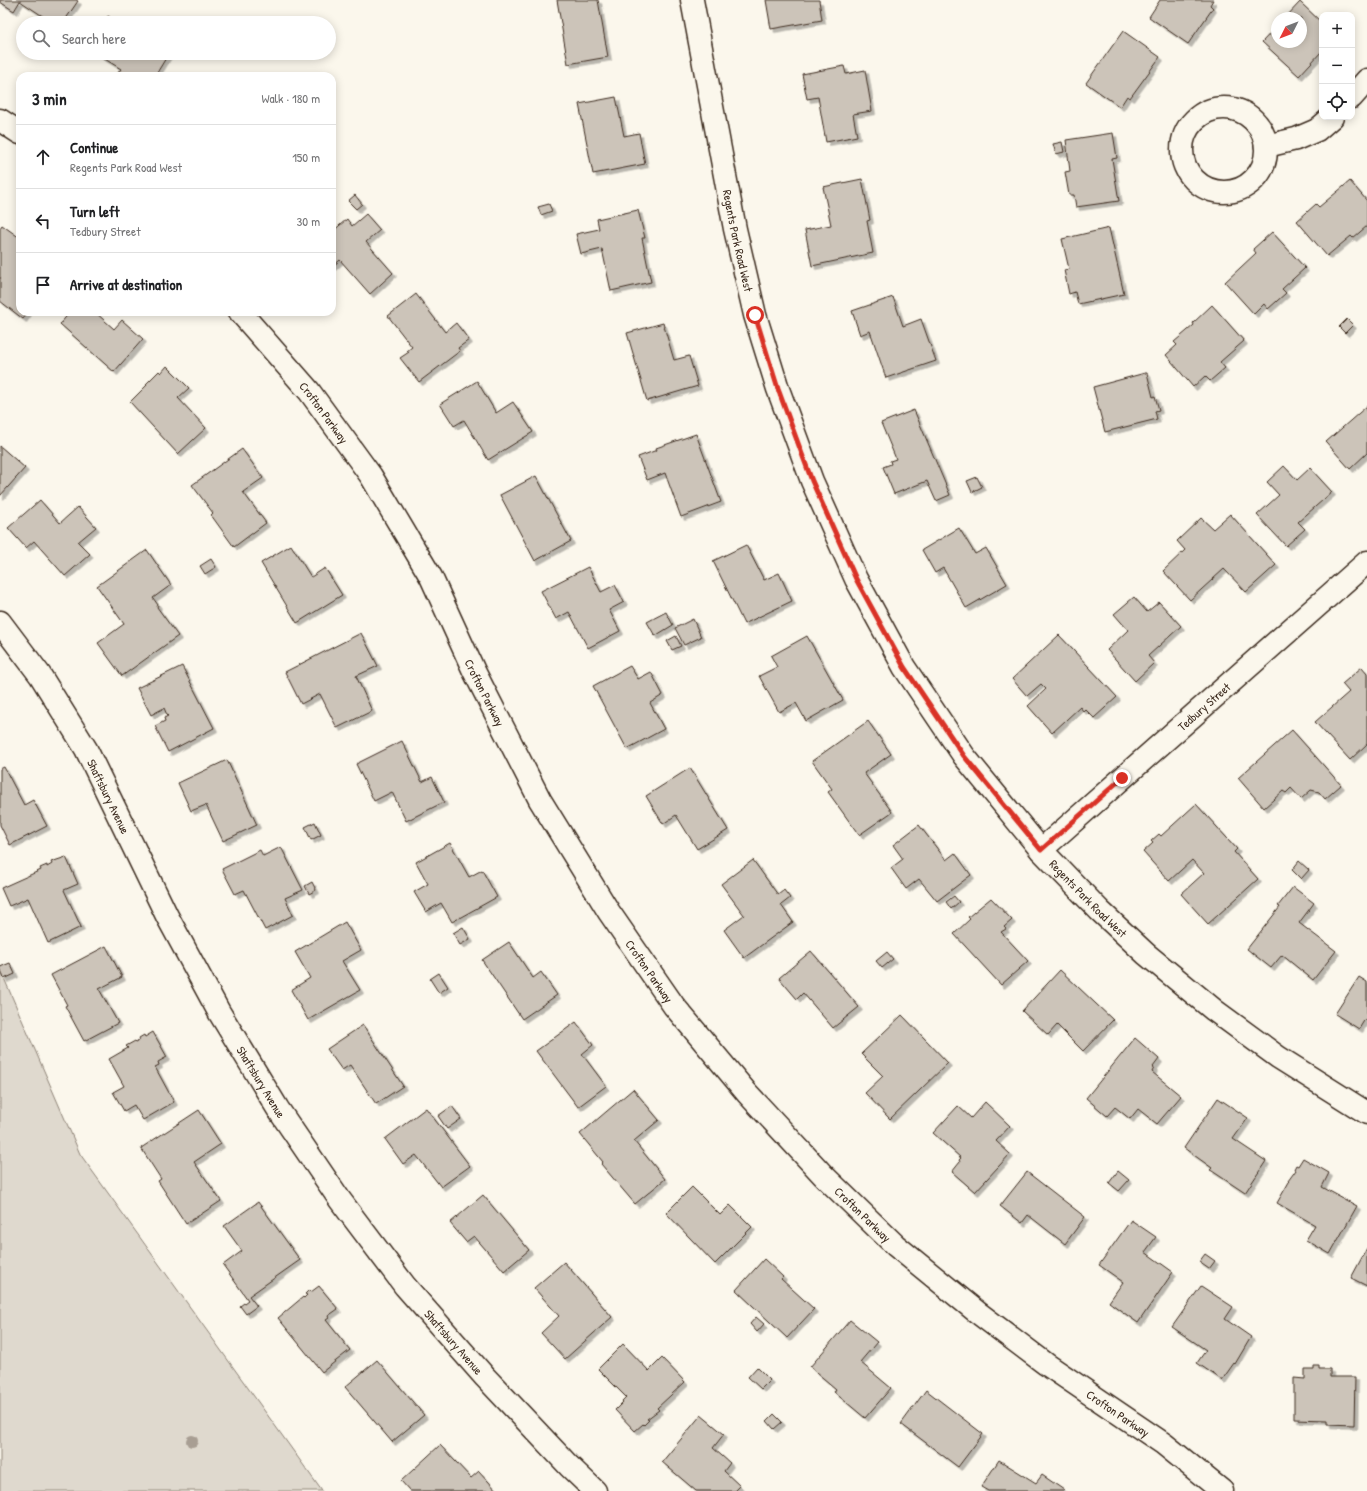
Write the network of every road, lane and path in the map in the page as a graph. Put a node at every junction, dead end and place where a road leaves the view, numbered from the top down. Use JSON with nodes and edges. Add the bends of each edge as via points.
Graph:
{"nodes":[{"id":1,"x":692,"y":0,"type":"edge"},
{"id":2,"x":1367,"y":80,"type":"edge"},
{"id":3,"x":1355,"y":94,"type":"edge"},
{"id":4,"x":0,"y":120,"type":"edge"},
{"id":5,"x":1328,"y":120,"type":"edge"},
{"id":6,"x":16,"y":130,"type":"edge"},
{"id":7,"x":1266,"y":146,"type":"dead end"},
{"id":8,"x":243,"y":316,"type":"edge"},
{"id":9,"x":1367,"y":562,"type":"edge"},
{"id":10,"x":0,"y":622,"type":"edge"},
{"id":11,"x":1041,"y":850,"type":"junction"},
{"id":12,"x":1367,"y":1113,"type":"edge"},
{"id":13,"x":595,"y":1491,"type":"edge"},
{"id":14,"x":1222,"y":1491,"type":"edge"}],
"edges":[{"from":1,"to":11,"type":"street","name":"Regents Park Road West","via":[[734,228],[778,389],[812,481],[856,579],[904,667],[964,756]]},
{"from":2,"to":3,"type":"street"},
{"from":4,"to":6,"type":"street"},
{"from":5,"to":7,"type":"street","via":[[1316,130],[1296,139]]},
{"from":8,"to":14,"type":"street","name":"Crofton Parkway","via":[[309,391],[371,476],[431,577],[474,671],[540,800],[609,912],[674,1006],[737,1082],[824,1176],[895,1245],[1046,1364],[1164,1444]]},
{"from":9,"to":11,"type":"street","name":"Tedbury Street"},
{"from":10,"to":13,"type":"street","name":"Shaftsbury Avenue","via":[[40,675],[86,749],[167,916],[219,1012],[278,1109],[335,1194],[405,1286],[484,1377]]},
{"from":11,"to":12,"type":"street","name":"Regents Park Road West","via":[[1146,954],[1214,1010],[1278,1057]]}]}
